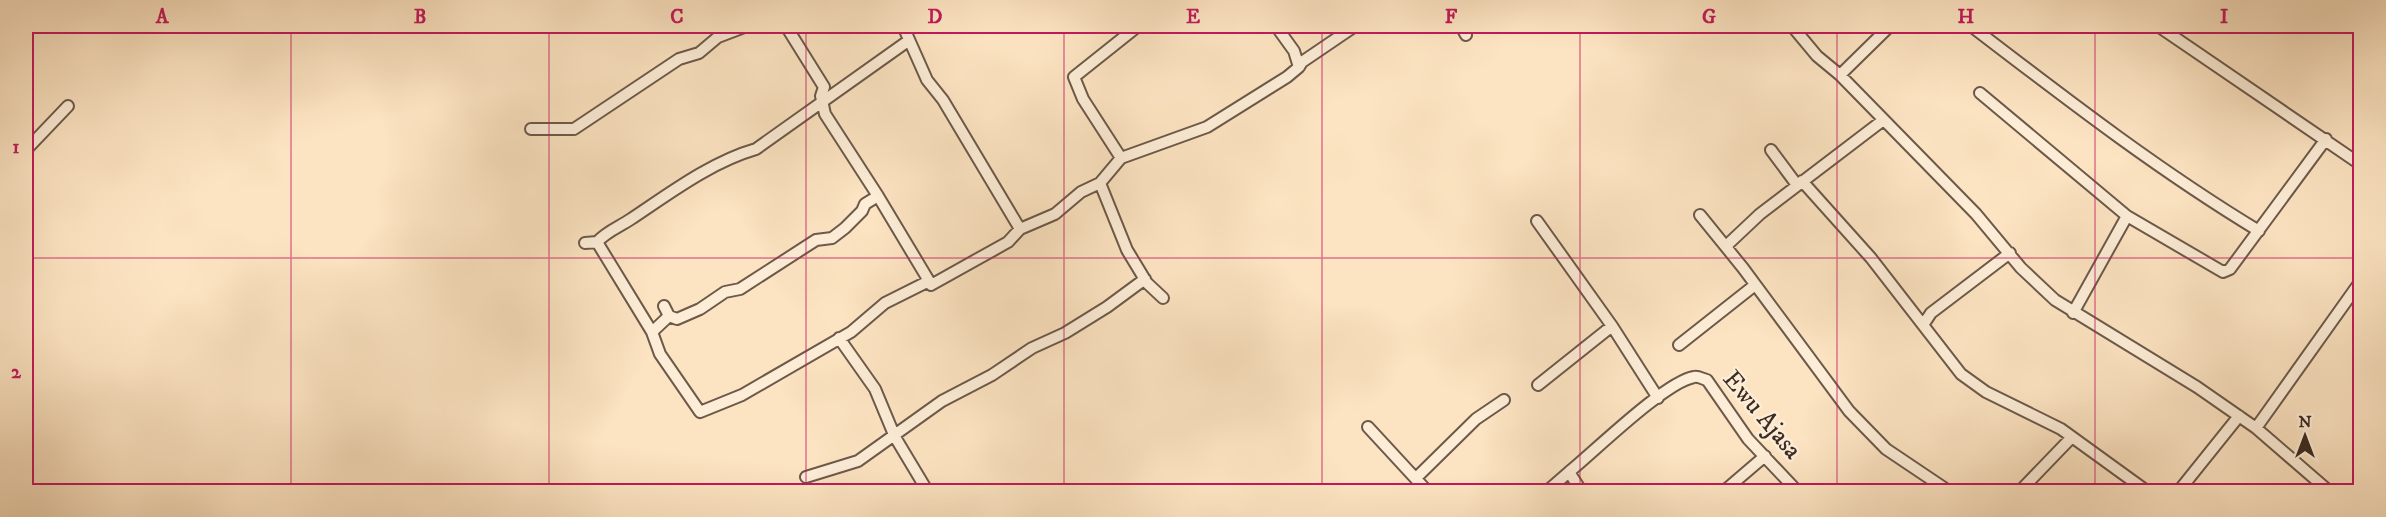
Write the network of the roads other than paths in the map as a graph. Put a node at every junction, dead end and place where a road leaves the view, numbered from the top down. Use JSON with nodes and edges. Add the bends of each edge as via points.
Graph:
{"nodes":[{"id":1,"x":747,"y":26,"type":"edge"},
{"id":2,"x":786,"y":26,"type":"edge"},
{"id":3,"x":903,"y":26,"type":"edge"},
{"id":4,"x":1138,"y":26,"type":"edge"},
{"id":5,"x":1276,"y":26,"type":"edge"},
{"id":6,"x":1355,"y":26,"type":"edge"},
{"id":7,"x":1792,"y":26,"type":"edge"},
{"id":8,"x":1890,"y":26,"type":"edge"},
{"id":9,"x":1971,"y":26,"type":"edge"},
{"id":10,"x":2158,"y":26,"type":"edge"},
{"id":11,"x":908,"y":41,"type":"junction"},
{"id":12,"x":1299,"y":67,"type":"junction"},
{"id":13,"x":1840,"y":75,"type":"junction"},
{"id":14,"x":1980,"y":93,"type":"dead end"},
{"id":15,"x":822,"y":102,"type":"junction"},
{"id":16,"x":68,"y":106,"type":"dead end"},
{"id":17,"x":1882,"y":121,"type":"junction"},
{"id":18,"x":531,"y":129,"type":"dead end"},
{"id":19,"x":2326,"y":139,"type":"junction"},
{"id":20,"x":26,"y":150,"type":"edge"},
{"id":21,"x":1771,"y":150,"type":"dead end"},
{"id":22,"x":1121,"y":158,"type":"junction"},
{"id":23,"x":2361,"y":164,"type":"edge"},
{"id":24,"x":1100,"y":183,"type":"junction"},
{"id":25,"x":1799,"y":183,"type":"junction"},
{"id":26,"x":878,"y":196,"type":"junction"},
{"id":27,"x":1700,"y":215,"type":"dead end"},
{"id":28,"x":2127,"y":216,"type":"junction"},
{"id":29,"x":1537,"y":221,"type":"dead end"},
{"id":30,"x":1020,"y":229,"type":"junction"},
{"id":31,"x":2259,"y":231,"type":"junction"},
{"id":32,"x":597,"y":242,"type":"junction"},
{"id":33,"x":585,"y":243,"type":"dead end"},
{"id":34,"x":1726,"y":246,"type":"junction"},
{"id":35,"x":2010,"y":253,"type":"junction"},
{"id":36,"x":1145,"y":279,"type":"junction"},
{"id":37,"x":929,"y":281,"type":"junction"},
{"id":38,"x":2361,"y":282,"type":"edge"},
{"id":39,"x":1755,"y":285,"type":"junction"},
{"id":40,"x":1163,"y":298,"type":"dead end"},
{"id":41,"x":1931,"y":313,"type":"junction"},
{"id":42,"x":2073,"y":313,"type":"junction"},
{"id":43,"x":1915,"y":314,"type":"junction"},
{"id":44,"x":1612,"y":326,"type":"junction"},
{"id":45,"x":1923,"y":326,"type":"junction"},
{"id":46,"x":652,"y":332,"type":"junction"},
{"id":47,"x":839,"y":338,"type":"junction"},
{"id":48,"x":1679,"y":345,"type":"dead end"},
{"id":49,"x":1538,"y":385,"type":"dead end"},
{"id":50,"x":1658,"y":398,"type":"junction"},
{"id":51,"x":1504,"y":400,"type":"dead end"},
{"id":52,"x":2239,"y":416,"type":"junction"},
{"id":53,"x":1368,"y":427,"type":"dead end"},
{"id":54,"x":2256,"y":428,"type":"junction"},
{"id":55,"x":895,"y":437,"type":"junction"},
{"id":56,"x":2072,"y":438,"type":"junction"},
{"id":57,"x":1765,"y":456,"type":"junction"},
{"id":58,"x":1569,"y":472,"type":"junction"},
{"id":59,"x":806,"y":477,"type":"dead end"},
{"id":60,"x":1417,"y":477,"type":"junction"},
{"id":61,"x":2361,"y":485,"type":"edge"},
{"id":62,"x":928,"y":492,"type":"edge"},
{"id":63,"x":1428,"y":492,"type":"edge"},
{"id":64,"x":1546,"y":492,"type":"edge"},
{"id":65,"x":1582,"y":492,"type":"edge"},
{"id":66,"x":1723,"y":492,"type":"edge"},
{"id":67,"x":1798,"y":492,"type":"edge"},
{"id":68,"x":1950,"y":492,"type":"edge"},
{"id":69,"x":2019,"y":492,"type":"edge"},
{"id":70,"x":2148,"y":492,"type":"edge"},
{"id":71,"x":2178,"y":492,"type":"edge"},
{"id":72,"x":2330,"y":492,"type":"edge"},
{"id":73,"x":2357,"y":492,"type":"edge"}],
"edges":[{"from":1,"to":18,"type":"street","via":[[718,37],[699,53],[679,59],[574,129]]},
{"from":2,"to":15,"type":"street","via":[[824,87]]},
{"from":3,"to":11,"type":"street"},
{"from":4,"to":22,"type":"street","via":[[1074,77],[1083,99]]},
{"from":5,"to":12,"type":"street","via":[[1294,51]]},
{"from":6,"to":12,"type":"street"},
{"from":7,"to":13,"type":"street","via":[[1817,56]]},
{"from":8,"to":13,"type":"street"},
{"from":9,"to":31,"type":"street","via":[[2080,110],[2194,191]]},
{"from":10,"to":19,"type":"street"},
{"from":11,"to":15,"type":"street"},
{"from":11,"to":30,"type":"street","via":[[931,86]]},
{"from":12,"to":22,"type":"street","via":[[1207,127]]},
{"from":13,"to":17,"type":"street"},
{"from":14,"to":28,"type":"street"},
{"from":15,"to":26,"type":"street","via":[[828,121]]},
{"from":15,"to":32,"type":"street","via":[[756,149],[682,184]]},
{"from":16,"to":20,"type":"street"},
{"from":17,"to":25,"type":"street"},
{"from":17,"to":35,"type":"street"},
{"from":19,"to":23,"type":"street"},
{"from":19,"to":31,"type":"street"},
{"from":21,"to":25,"type":"street"},
{"from":22,"to":24,"type":"street"},
{"from":24,"to":30,"type":"street","via":[[1081,192],[1050,217]]},
{"from":24,"to":36,"type":"street","via":[[1126,250]]},
{"from":25,"to":34,"type":"street"},
{"from":25,"to":43,"type":"street","via":[[1864,250]]},
{"from":26,"to":37,"type":"street"},
{"from":26,"to":46,"type":"street","via":[[832,238],[816,240],[740,289],[725,292],[700,309],[677,319],[667,311]]},
{"from":27,"to":34,"type":"street"},
{"from":28,"to":31,"type":"street","via":[[2223,272],[2230,269]]},
{"from":28,"to":42,"type":"street"},
{"from":29,"to":44,"type":"street"},
{"from":30,"to":37,"type":"street","via":[[1013,239],[974,263],[931,285]]},
{"from":32,"to":33,"type":"street"},
{"from":32,"to":46,"type":"street"},
{"from":34,"to":39,"type":"street"},
{"from":35,"to":41,"type":"street"},
{"from":35,"to":42,"type":"street"},
{"from":36,"to":40,"type":"street"},
{"from":36,"to":55,"type":"street","via":[[1065,333],[942,401]]},
{"from":37,"to":47,"type":"street","via":[[885,303]]},
{"from":38,"to":54,"type":"street"},
{"from":39,"to":48,"type":"street"},
{"from":39,"to":68,"type":"street","via":[[1849,411],[1886,449]]},
{"from":41,"to":43,"type":"street"},
{"from":41,"to":45,"type":"street"},
{"from":42,"to":52,"type":"street"},
{"from":43,"to":45,"type":"street"},
{"from":44,"to":49,"type":"street"},
{"from":44,"to":50,"type":"street"},
{"from":45,"to":56,"type":"street","via":[[1961,374],[1986,392]]},
{"from":46,"to":47,"type":"street","via":[[660,354],[700,412],[742,395]]},
{"from":47,"to":55,"type":"street","via":[[875,389]]},
{"from":50,"to":57,"type":"street","name":"Ewu Ajasa","via":[[1692,377],[1707,380],[1748,440]]},
{"from":50,"to":58,"type":"street","name":"Ewu Ajasa"},
{"from":51,"to":60,"type":"street","via":[[1476,419]]},
{"from":52,"to":54,"type":"street"},
{"from":52,"to":71,"type":"street"},
{"from":53,"to":60,"type":"street"},
{"from":54,"to":72,"type":"street"},
{"from":55,"to":59,"type":"street","via":[[858,461]]},
{"from":55,"to":62,"type":"street"},
{"from":56,"to":69,"type":"street"},
{"from":56,"to":70,"type":"street"},
{"from":57,"to":66,"type":"street"},
{"from":57,"to":67,"type":"street","name":"Ewu Ajasa"},
{"from":58,"to":64,"type":"street","name":"Ewu Ajasa"},
{"from":58,"to":65,"type":"street"},
{"from":60,"to":63,"type":"street"},
{"from":61,"to":73,"type":"street"}]}
